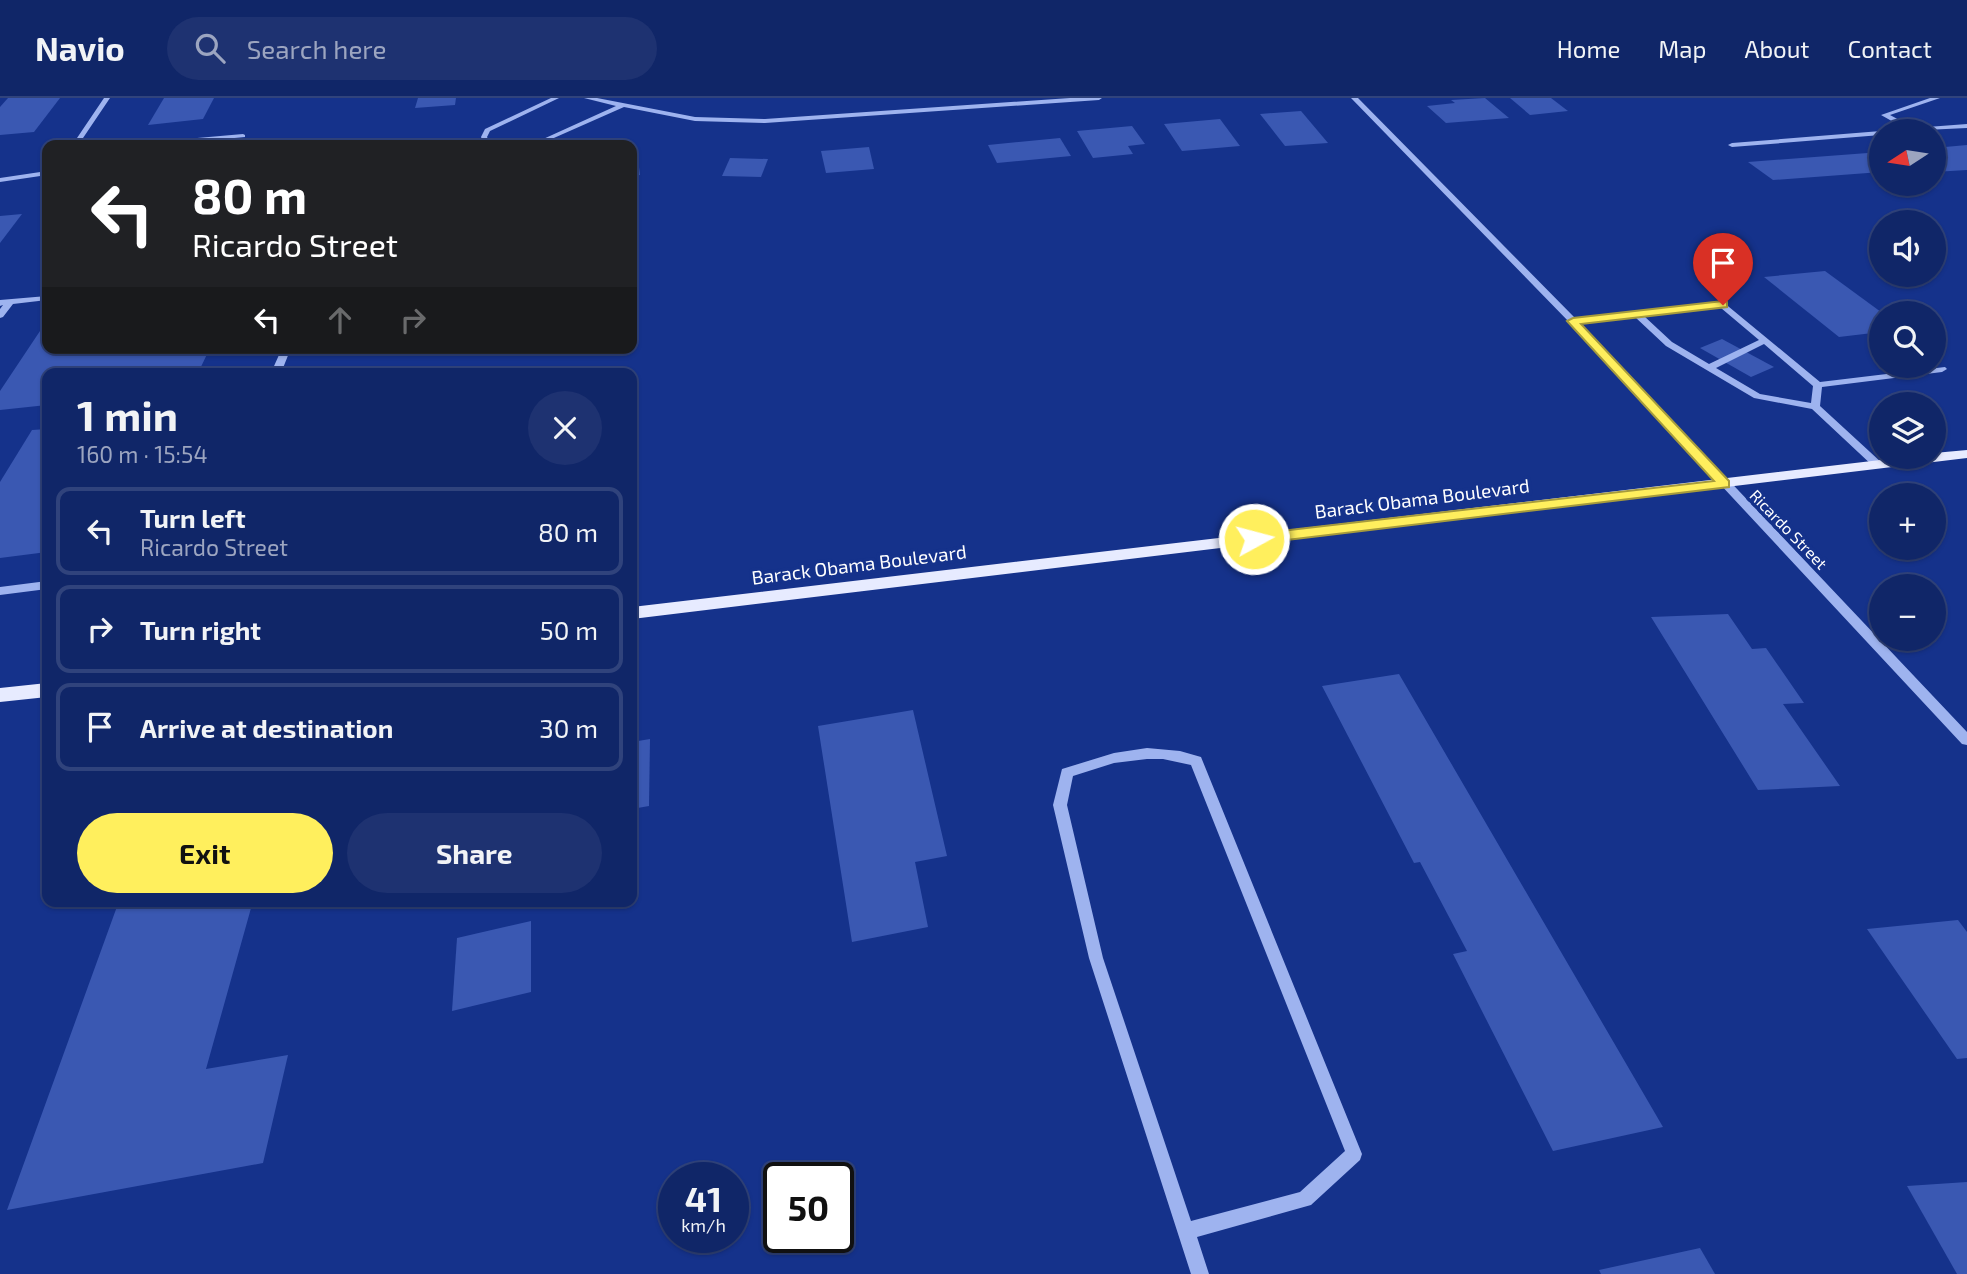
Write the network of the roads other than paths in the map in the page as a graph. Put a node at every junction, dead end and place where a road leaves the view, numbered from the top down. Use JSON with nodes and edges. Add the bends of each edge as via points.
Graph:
{"nodes":[{"id":1,"x":107,"y":98,"type":"edge"},
{"id":2,"x":556,"y":98,"type":"edge"},
{"id":3,"x":587,"y":98,"type":"edge"},
{"id":4,"x":979,"y":98,"type":"edge"},
{"id":5,"x":1100,"y":98,"type":"edge"},
{"id":6,"x":1354,"y":98,"type":"edge"},
{"id":7,"x":1937,"y":98,"type":"edge"},
{"id":8,"x":621,"y":106,"type":"junction"},
{"id":9,"x":982,"y":107,"type":"junction"},
{"id":10,"x":1892,"y":119,"type":"edge"},
{"id":11,"x":1967,"y":125,"type":"edge"},
{"id":12,"x":1946,"y":127,"type":"edge"},
{"id":13,"x":1869,"y":134,"type":"edge"},
{"id":14,"x":243,"y":136,"type":"dead end"},
{"id":15,"x":81,"y":140,"type":"edge"},
{"id":16,"x":197,"y":140,"type":"edge"},
{"id":17,"x":485,"y":140,"type":"edge"},
{"id":18,"x":544,"y":140,"type":"edge"},
{"id":19,"x":1732,"y":145,"type":"dead end"},
{"id":20,"x":42,"y":174,"type":"edge"},
{"id":21,"x":0,"y":180,"type":"edge"},
{"id":22,"x":42,"y":298,"type":"edge"},
{"id":23,"x":5,"y":302,"type":"edge"},
{"id":24,"x":1637,"y":314,"type":"junction"},
{"id":25,"x":0,"y":315,"type":"edge"},
{"id":26,"x":1573,"y":321,"type":"junction"},
{"id":27,"x":1765,"y":340,"type":"junction"},
{"id":28,"x":1709,"y":368,"type":"junction"},
{"id":29,"x":1869,"y":378,"type":"edge"},
{"id":30,"x":1818,"y":384,"type":"junction"},
{"id":31,"x":1815,"y":407,"type":"junction"},
{"id":32,"x":1967,"y":454,"type":"edge"},
{"id":33,"x":1869,"y":457,"type":"edge"},
{"id":34,"x":1946,"y":457,"type":"edge"},
{"id":35,"x":1869,"y":466,"type":"edge"},
{"id":36,"x":1724,"y":484,"type":"junction"},
{"id":37,"x":42,"y":587,"type":"edge"},
{"id":38,"x":0,"y":591,"type":"edge"},
{"id":39,"x":637,"y":611,"type":"edge"},
{"id":40,"x":42,"y":691,"type":"edge"},
{"id":41,"x":0,"y":695,"type":"edge"},
{"id":42,"x":1967,"y":740,"type":"edge"},
{"id":43,"x":1187,"y":1231,"type":"junction"},
{"id":44,"x":1200,"y":1274,"type":"edge"}],
"edges":[{"from":1,"to":15,"type":"street"},
{"from":2,"to":17,"type":"street","via":[[487,130]]},
{"from":3,"to":8,"type":"street"},
{"from":4,"to":9,"type":"street"},
{"from":5,"to":9,"type":"street"},
{"from":6,"to":26,"type":"street","name":"Ricardo Street"},
{"from":7,"to":10,"type":"street","via":[[1884,115]]},
{"from":8,"to":9,"type":"street","via":[[695,119],[741,121]]},
{"from":8,"to":18,"type":"street"},
{"from":11,"to":12,"type":"street"},
{"from":13,"to":19,"type":"street"},
{"from":14,"to":16,"type":"street"},
{"from":20,"to":21,"type":"street"},
{"from":22,"to":23,"type":"street"},
{"from":23,"to":25,"type":"street"},
{"from":24,"to":26,"type":"street"},
{"from":24,"to":27,"type":"street","via":[[1723,305]]},
{"from":24,"to":28,"type":"street","via":[[1669,344]]},
{"from":26,"to":36,"type":"street","name":"Ricardo Street"},
{"from":27,"to":28,"type":"street"},
{"from":27,"to":30,"type":"street"},
{"from":28,"to":31,"type":"street","via":[[1757,396]]},
{"from":29,"to":30,"type":"street"},
{"from":30,"to":31,"type":"street"},
{"from":31,"to":33,"type":"street"},
{"from":32,"to":34,"type":"main road","name":"Barack Obama Boulevard"},
{"from":35,"to":36,"type":"main road","name":"Barack Obama Boulevard"},
{"from":36,"to":39,"type":"main road","name":"Barack Obama Boulevard"},
{"from":36,"to":42,"type":"street","name":"Ricardo Street"},
{"from":37,"to":38,"type":"street"},
{"from":40,"to":41,"type":"main road"},
{"from":43,"to":43,"type":"street","via":[[1096,958],[1060,805],[1067,773],[1105,758],[1171,752],[1196,761],[1353,1154],[1306,1199]]},
{"from":43,"to":44,"type":"street"}]}
